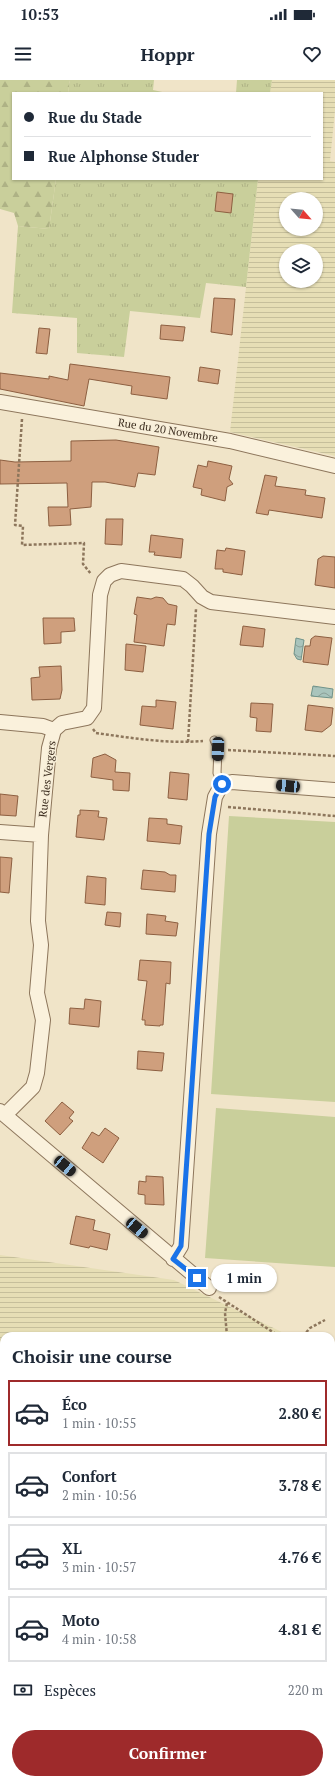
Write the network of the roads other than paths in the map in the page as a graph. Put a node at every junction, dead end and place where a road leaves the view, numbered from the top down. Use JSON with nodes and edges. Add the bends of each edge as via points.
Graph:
{"nodes":[{"id":1,"x":0,"y":402,"type":"edge"},
{"id":2,"x":335,"y":466,"type":"edge"},
{"id":3,"x":335,"y":617,"type":"edge"},
{"id":4,"x":0,"y":722,"type":"edge"},
{"id":5,"x":54,"y":730,"type":"junction"},
{"id":6,"x":214,"y":740,"type":"road end"},
{"id":7,"x":222,"y":784,"type":"junction"},
{"id":8,"x":335,"y":790,"type":"edge"},
{"id":9,"x":0,"y":832,"type":"edge"},
{"id":10,"x":41,"y":835,"type":"junction"},
{"id":11,"x":2,"y":1113,"type":"edge"},
{"id":12,"x":173,"y":1259,"type":"junction"},
{"id":13,"x":209,"y":1288,"type":"road end"}],
"edges":[{"from":1,"to":2,"type":"street","name":"Rue du 20 Novembre","via":[[230,441]]},
{"from":3,"to":5,"type":"street","name":"Rue des Vergers","via":[[211,602],[182,578],[121,571],[110,575],[104,581],[100,595],[94,708],[87,718],[62,723]]},
{"from":4,"to":5,"type":"street","via":[[43,726]]},
{"from":5,"to":10,"type":"street","name":"Rue des Vergers"},
{"from":6,"to":7,"type":"lane","via":[[218,749],[217,773]]},
{"from":7,"to":8,"type":"street","via":[[232,782]]},
{"from":7,"to":12,"type":"street","via":[[215,797],[209,834],[181,1246]]},
{"from":9,"to":10,"type":"street"},
{"from":10,"to":11,"type":"street","name":"Rue des Vergers","via":[[38,921],[41,945],[37,993],[43,1020],[37,1074],[32,1087]]},
{"from":11,"to":12,"type":"street"},
{"from":12,"to":13,"type":"street"}]}
